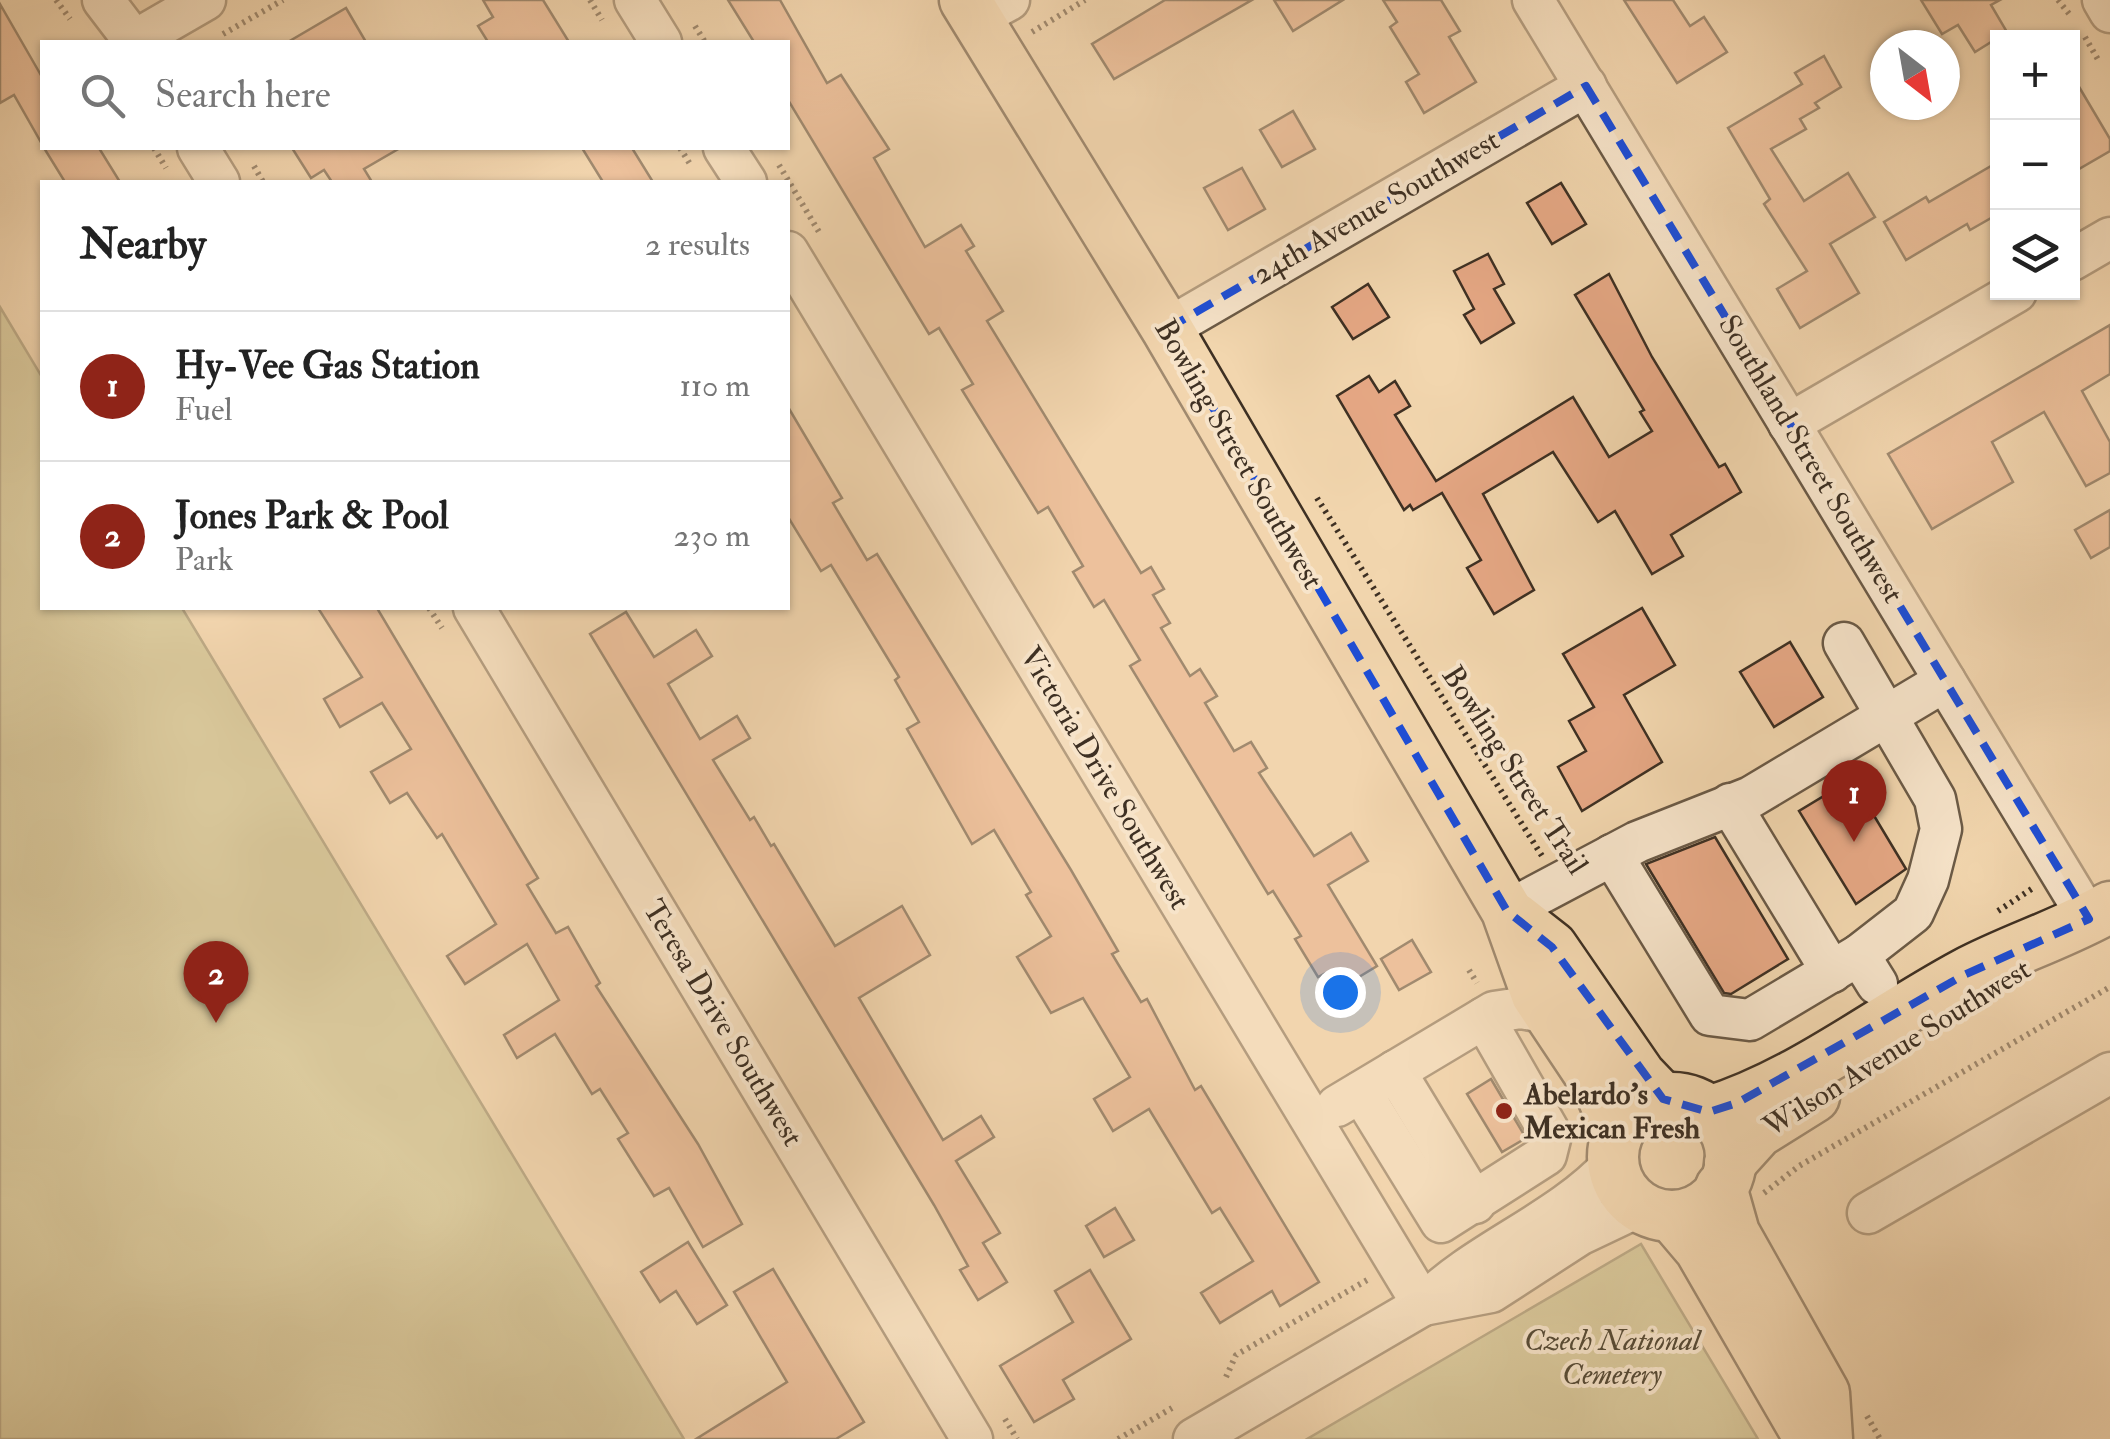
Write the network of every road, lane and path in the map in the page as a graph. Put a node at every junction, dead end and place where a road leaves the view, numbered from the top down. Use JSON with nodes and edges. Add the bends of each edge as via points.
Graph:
{"nodes":[{"id":1,"x":103,"y":0,"type":"edge"},
{"id":2,"x":205,"y":0,"type":"edge"},
{"id":3,"x":283,"y":0,"type":"edge"},
{"id":4,"x":635,"y":0,"type":"edge"},
{"id":5,"x":1085,"y":0,"type":"edge"},
{"id":6,"x":1534,"y":0,"type":"edge"},
{"id":7,"x":2103,"y":0,"type":"edge"},
{"id":8,"x":995,"y":12,"type":"edge"},
{"id":9,"x":2110,"y":12,"type":"edge"},
{"id":10,"x":133,"y":40,"type":"edge"},
{"id":11,"x":138,"y":40,"type":"edge"},
{"id":12,"x":213,"y":40,"type":"edge"},
{"id":13,"x":660,"y":40,"type":"edge"},
{"id":14,"x":1586,"y":86,"type":"junction"},
{"id":15,"x":199,"y":150,"type":"edge"},
{"id":16,"x":725,"y":150,"type":"edge"},
{"id":17,"x":218,"y":180,"type":"edge"},
{"id":18,"x":745,"y":180,"type":"edge"},
{"id":19,"x":2110,"y":238,"type":"edge"},
{"id":20,"x":790,"y":255,"type":"edge"},
{"id":21,"x":2080,"y":255,"type":"edge"},
{"id":22,"x":2002,"y":300,"type":"edge"},
{"id":23,"x":1167,"y":330,"type":"junction"},
{"id":24,"x":1789,"y":424,"type":"junction"},
{"id":25,"x":1315,"y":494,"type":"dead end"},
{"id":26,"x":475,"y":610,"type":"edge"},
{"id":27,"x":1844,"y":643,"type":"dead end"},
{"id":28,"x":1944,"y":681,"type":"junction"},
{"id":29,"x":1885,"y":715,"type":"junction"},
{"id":30,"x":1730,"y":804,"type":"junction"},
{"id":31,"x":1612,"y":855,"type":"junction"},
{"id":32,"x":1561,"y":882,"type":"junction"},
{"id":33,"x":2094,"y":922,"type":"edge"},
{"id":34,"x":1512,"y":926,"type":"junction"},
{"id":35,"x":1856,"y":971,"type":"junction"},
{"id":36,"x":2110,"y":987,"type":"edge"},
{"id":37,"x":1549,"y":1014,"type":"junction"},
{"id":38,"x":1478,"y":1022,"type":"junction"},
{"id":39,"x":1395,"y":1071,"type":"junction"},
{"id":40,"x":2110,"y":1073,"type":"edge"},
{"id":41,"x":1361,"y":1092,"type":"junction"},
{"id":42,"x":1686,"y":1105,"type":"junction"},
{"id":43,"x":1312,"y":1121,"type":"junction"},
{"id":44,"x":1774,"y":1122,"type":"junction"},
{"id":45,"x":1616,"y":1148,"type":"junction"},
{"id":46,"x":1726,"y":1175,"type":"junction"},
{"id":47,"x":1475,"y":1203,"type":"junction"},
{"id":48,"x":1656,"y":1211,"type":"junction"},
{"id":49,"x":1868,"y":1213,"type":"dead end"},
{"id":50,"x":1379,"y":1273,"type":"dead end"},
{"id":51,"x":1423,"y":1305,"type":"junction"},
{"id":52,"x":1213,"y":1384,"type":"dead end"},
{"id":53,"x":1187,"y":1421,"type":"edge"},
{"id":54,"x":972,"y":1439,"type":"edge"},
{"id":55,"x":1118,"y":1439,"type":"edge"},
{"id":56,"x":1827,"y":1439,"type":"edge"}],
"edges":[{"from":1,"to":10,"type":"street"},
{"from":2,"to":11,"type":"street"},
{"from":3,"to":12,"type":"path"},
{"from":4,"to":13,"type":"street"},
{"from":5,"to":8,"type":"path"},
{"from":6,"to":14,"type":"street","name":"Southland Street Southwest"},
{"from":7,"to":9,"type":"street"},
{"from":8,"to":23,"type":"main road","name":"Bowling Street Southwest"},
{"from":14,"to":23,"type":"street","name":"24th Avenue Southwest"},
{"from":14,"to":24,"type":"street","name":"Southland Street Southwest"},
{"from":15,"to":17,"type":"street"},
{"from":16,"to":18,"type":"street"},
{"from":19,"to":21,"type":"street"},
{"from":20,"to":43,"type":"street","name":"Victoria Drive Southwest"},
{"from":22,"to":24,"type":"street"},
{"from":23,"to":34,"type":"main road","name":"Bowling Street Southwest"},
{"from":24,"to":28,"type":"street","name":"Southland Street Southwest"},
{"from":25,"to":32,"type":"path","name":"Bowling Street Trail"},
{"from":26,"to":54,"type":"street","name":"Teresa Drive Southwest"},
{"from":27,"to":29,"type":"street"},
{"from":28,"to":29,"type":"street"},
{"from":28,"to":33,"type":"street","name":"Southland Street Southwest"},
{"from":29,"to":30,"type":"street"},
{"from":29,"to":35,"type":"street","via":[[1935,799],[1941,829],[1913,913]]},
{"from":30,"to":31,"type":"street"},
{"from":30,"to":35,"type":"street"},
{"from":31,"to":32,"type":"street"},
{"from":31,"to":35,"type":"street","via":[[1710,1016],[1750,1020]]},
{"from":32,"to":34,"type":"street"},
{"from":33,"to":42,"type":"main road","name":"Wilson Avenue Southwest","via":[[2002,955],[1767,1088]]},
{"from":33,"to":44,"type":"main road","name":"Wilson Avenue Southwest","via":[[2034,966]]},
{"from":34,"to":37,"type":"main road","name":"Bowling Street Southwest"},
{"from":34,"to":38,"type":"street","via":[[1504,981]]},
{"from":34,"to":42,"type":"main road","name":"Bowling Street Southwest","via":[[1552,947],[1640,1075]]},
{"from":36,"to":44,"type":"path","via":[[1799,1166]]},
{"from":37,"to":38,"type":"street","via":[[1509,1008]]},
{"from":37,"to":45,"type":"main road","name":"Bowling Street Southwest","via":[[1599,1088]]},
{"from":38,"to":39,"type":"street"},
{"from":38,"to":47,"type":"street","via":[[1551,1135],[1546,1155]]},
{"from":39,"to":41,"type":"street"},
{"from":39,"to":47,"type":"street"},
{"from":40,"to":49,"type":"street"},
{"from":41,"to":43,"type":"street"},
{"from":41,"to":47,"type":"street","via":[[1441,1222]]},
{"from":42,"to":45,"type":"main road","via":[[1640,1108]]},
{"from":42,"to":46,"type":"main road","via":[[1724,1130]]},
{"from":43,"to":51,"type":"street","name":"Victoria Drive Southwest"},
{"from":44,"to":46,"type":"main road","name":"Wilson Avenue Southwest","via":[[1758,1132]]},
{"from":45,"to":48,"type":"main road","via":[[1627,1195]]},
{"from":45,"to":51,"type":"street","via":[[1590,1189],[1453,1276]]},
{"from":46,"to":48,"type":"main road","via":[[1705,1205]]},
{"from":46,"to":56,"type":"main road","via":[[1734,1233],[1824,1394]]},
{"from":48,"to":51,"type":"street","via":[[1579,1234],[1491,1292]]},
{"from":48,"to":56,"type":"main road","via":[[1700,1249],[1804,1427]]},
{"from":50,"to":52,"type":"path","via":[[1236,1356],[1228,1375]]},
{"from":51,"to":53,"type":"street"},
{"from":53,"to":55,"type":"path"}]}
